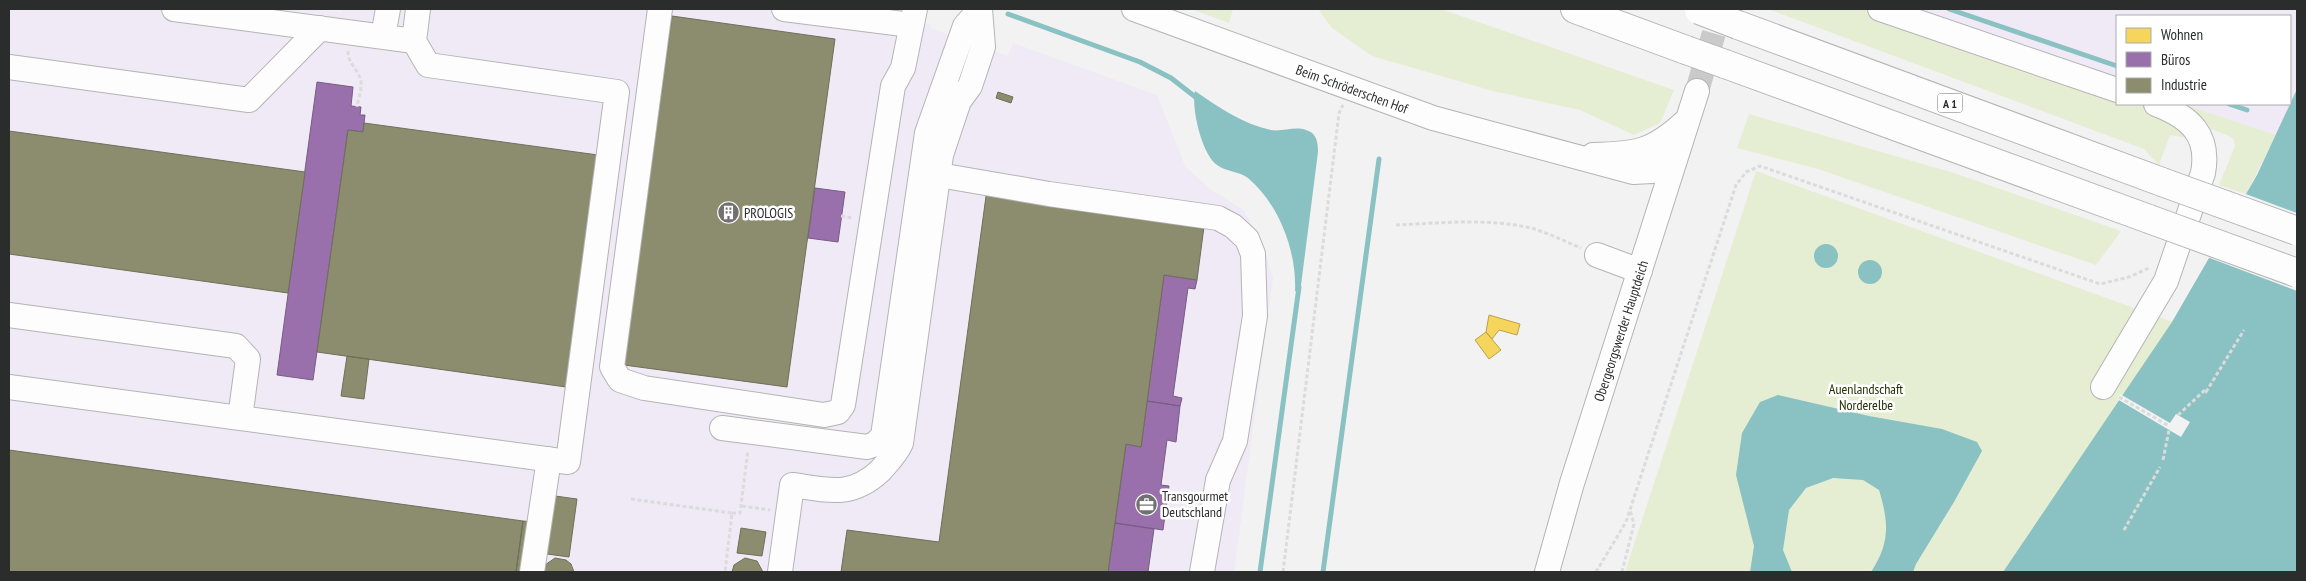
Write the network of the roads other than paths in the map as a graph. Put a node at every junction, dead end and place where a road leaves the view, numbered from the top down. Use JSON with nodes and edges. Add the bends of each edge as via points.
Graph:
{"nodes":[{"id":1,"x":174,"y":9,"type":"edge"},
{"id":2,"x":388,"y":9,"type":"edge"},
{"id":3,"x":418,"y":9,"type":"edge"},
{"id":4,"x":660,"y":9,"type":"edge"},
{"id":5,"x":784,"y":9,"type":"edge"},
{"id":6,"x":980,"y":9,"type":"edge"},
{"id":7,"x":1134,"y":9,"type":"edge"},
{"id":8,"x":1575,"y":9,"type":"edge"},
{"id":9,"x":1880,"y":9,"type":"edge"},
{"id":10,"x":1697,"y":10,"type":"edge"},
{"id":11,"x":913,"y":17,"type":"edge"},
{"id":12,"x":320,"y":28,"type":"junction"},
{"id":13,"x":384,"y":36,"type":"junction"},
{"id":14,"x":414,"y":41,"type":"junction"},
{"id":15,"x":9,"y":67,"type":"edge"},
{"id":16,"x":2116,"y":90,"type":"edge"},
{"id":17,"x":1696,"y":91,"type":"tunnel mouth"},
{"id":18,"x":2158,"y":105,"type":"edge"},
{"id":19,"x":1686,"y":121,"type":"junction"},
{"id":20,"x":1574,"y":156,"type":"junction"},
{"id":21,"x":1673,"y":162,"type":"junction"},
{"id":22,"x":939,"y":175,"type":"junction"},
{"id":23,"x":2297,"y":231,"type":"edge"},
{"id":24,"x":1597,"y":255,"type":"road end"},
{"id":25,"x":1640,"y":271,"type":"junction"},
{"id":26,"x":2297,"y":273,"type":"edge"},
{"id":27,"x":9,"y":315,"type":"edge"},
{"id":28,"x":9,"y":387,"type":"edge"},
{"id":29,"x":2108,"y":390,"type":"road end"},
{"id":30,"x":240,"y":418,"type":"junction"},
{"id":31,"x":722,"y":428,"type":"dead end"},
{"id":32,"x":549,"y":459,"type":"junction"},
{"id":33,"x":532,"y":572,"type":"edge"},
{"id":34,"x":780,"y":572,"type":"edge"},
{"id":35,"x":1202,"y":572,"type":"edge"},
{"id":36,"x":1547,"y":572,"type":"edge"}],
"edges":[{"from":1,"to":12,"type":"street"},
{"from":2,"to":13,"type":"street"},
{"from":3,"to":14,"type":"street"},
{"from":4,"to":11,"type":"street","via":[[612,367],[620,380],[644,388],[824,415],[838,412],[843,405],[892,86],[903,68]]},
{"from":5,"to":11,"type":"street"},
{"from":6,"to":22,"type":"street","via":[[983,47],[970,86],[959,101],[945,142]]},
{"from":6,"to":31,"type":"street","via":[[966,26],[927,133],[883,436],[867,448]]},
{"from":7,"to":20,"type":"street","name":"Beim Schröderschen Hof","via":[[1433,118]]},
{"from":8,"to":26,"type":"highway","bridge":true},
{"from":9,"to":16,"type":"street"},
{"from":10,"to":23,"type":"highway","number":"A 1","bridge":true},
{"from":12,"to":13,"type":"street"},
{"from":12,"to":15,"type":"street","via":[[249,100]]},
{"from":13,"to":14,"type":"street"},
{"from":14,"to":32,"type":"street","via":[[428,65],[617,92],[568,462]]},
{"from":17,"to":19,"type":"street","name":"Obergeorgswerder Hauptdeich"},
{"from":18,"to":29,"type":"street","via":[[2178,114],[2195,128],[2205,144],[2206,158],[2166,281]]},
{"from":19,"to":20,"type":"street","name":"Beim Schröderschen Hof","via":[[1651,148],[1637,152]]},
{"from":19,"to":21,"type":"street","name":"Obergeorgswerder Hauptdeich"},
{"from":20,"to":21,"type":"street","name":"Beim Schröderschen Hof","via":[[1633,172],[1652,171]]},
{"from":21,"to":25,"type":"street","name":"Obergeorgswerder Hauptdeich"},
{"from":22,"to":34,"type":"street","via":[[901,443],[889,462],[860,486],[836,491],[792,485]]},
{"from":22,"to":35,"type":"street","via":[[1218,218],[1234,226],[1247,239],[1253,254],[1255,316],[1235,441],[1218,480]]},
{"from":24,"to":25,"type":"street"},
{"from":25,"to":36,"type":"street","name":"Obergeorgswerder Hauptdeich"},
{"from":27,"to":30,"type":"street","via":[[236,346],[248,359]]},
{"from":28,"to":30,"type":"street"},
{"from":30,"to":32,"type":"street"},
{"from":32,"to":33,"type":"street"}]}
